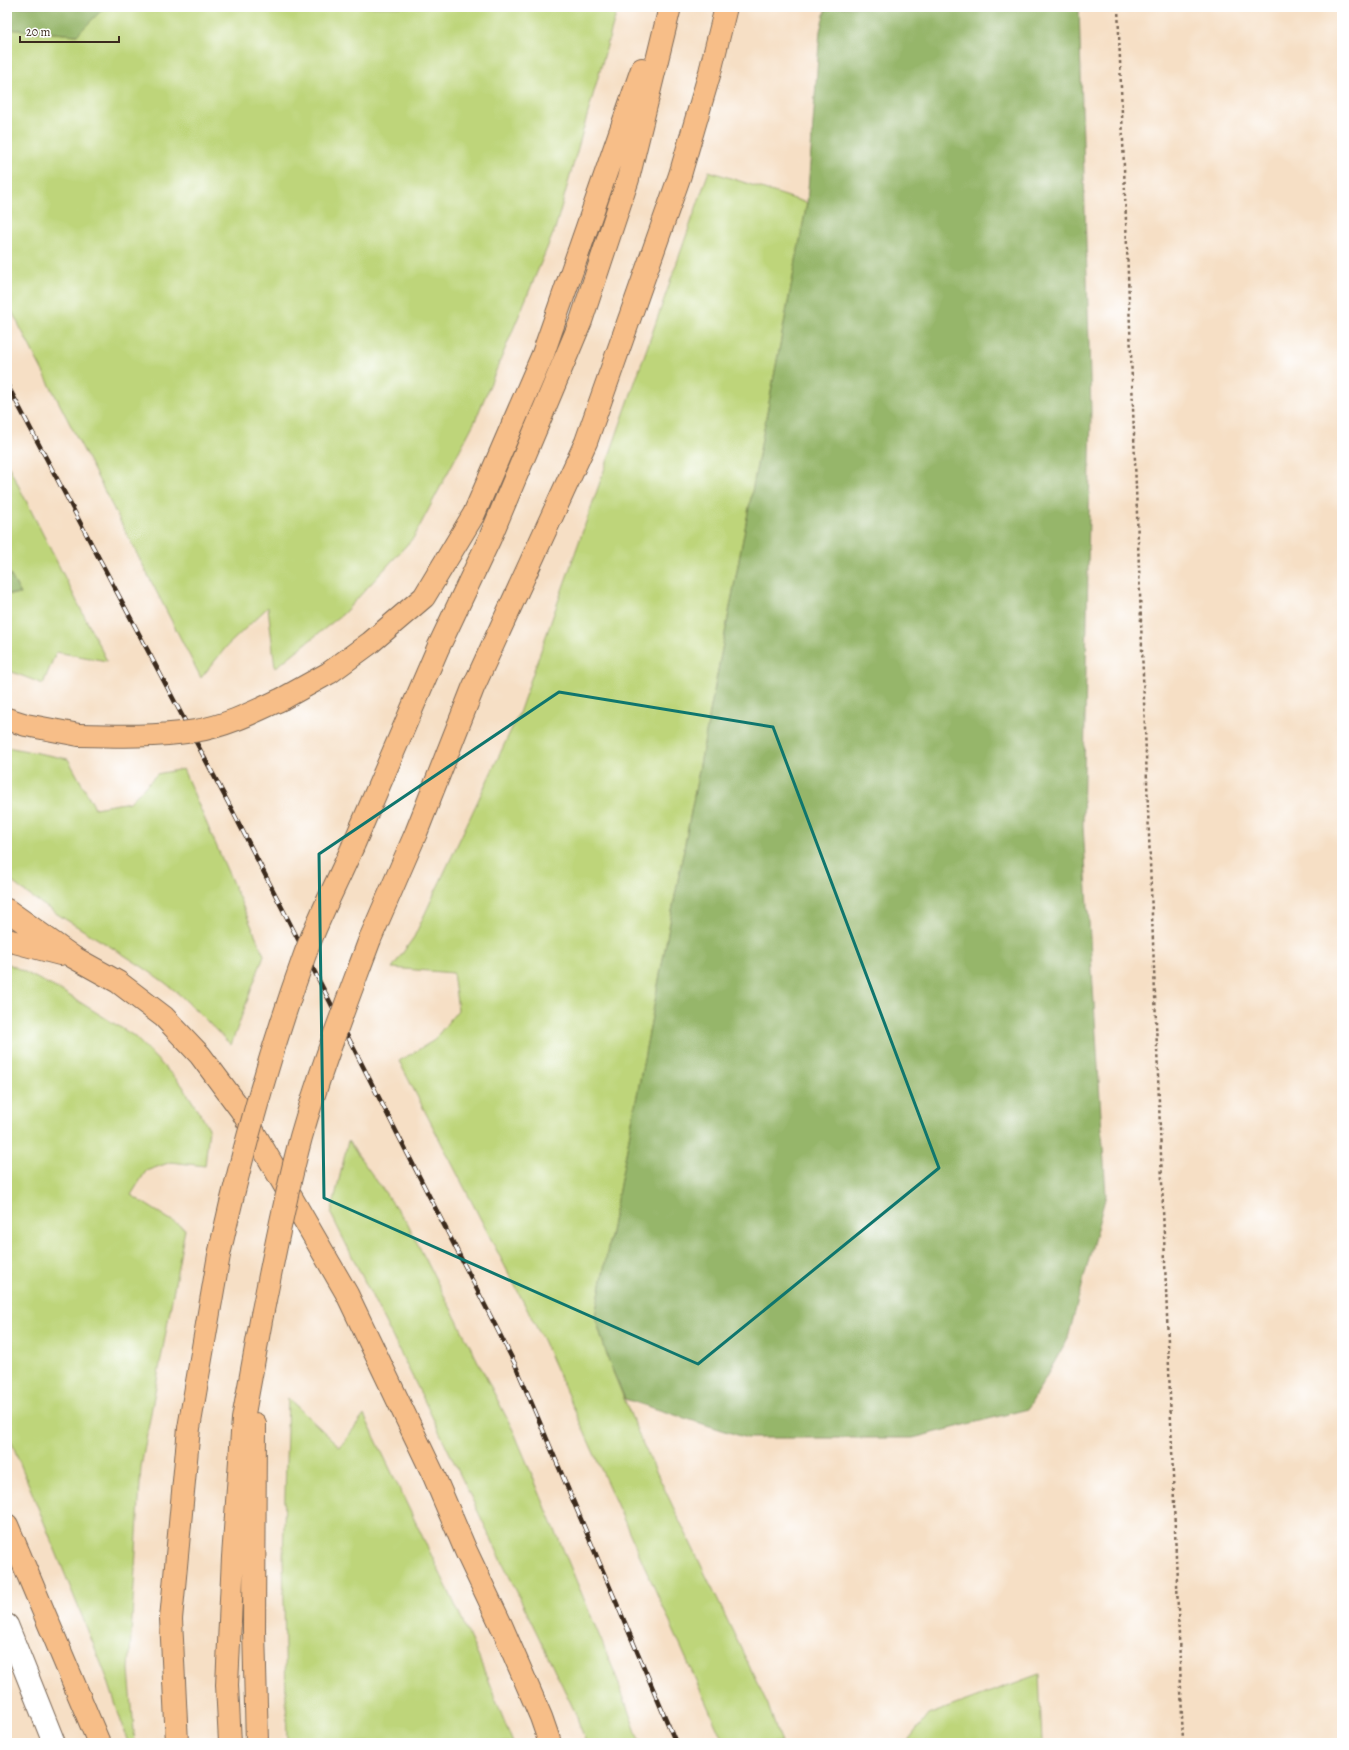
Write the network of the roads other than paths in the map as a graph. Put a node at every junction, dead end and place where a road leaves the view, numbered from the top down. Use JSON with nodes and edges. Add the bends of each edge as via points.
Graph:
{"nodes":[{"id":1,"x":663,"y":7,"type":"edge"},
{"id":2,"x":670,"y":7,"type":"edge"},
{"id":3,"x":726,"y":7,"type":"edge"},
{"id":4,"x":7,"y":719,"type":"edge"},
{"id":5,"x":7,"y":910,"type":"edge"},
{"id":6,"x":7,"y":940,"type":"edge"},
{"id":7,"x":73,"y":957,"type":"junction"},
{"id":8,"x":254,"y":1360,"type":"junction"},
{"id":9,"x":7,"y":1525,"type":"edge"},
{"id":10,"x":7,"y":1625,"type":"edge"},
{"id":11,"x":54,"y":1743,"type":"edge"},
{"id":12,"x":99,"y":1743,"type":"edge"},
{"id":13,"x":177,"y":1743,"type":"edge"},
{"id":14,"x":230,"y":1743,"type":"edge"},
{"id":15,"x":257,"y":1743,"type":"edge"},
{"id":16,"x":550,"y":1743,"type":"edge"}],
"edges":[{"from":1,"to":4,"type":"highway","bridge":true,"via":[[543,354],[474,514],[424,597],[370,643],[329,673],[241,718],[196,731],[140,737],[79,735]]},
{"from":2,"to":13,"type":"highway","bridge":true,"via":[[628,179],[581,321],[490,538],[434,655],[304,956],[257,1106],[233,1192],[219,1255],[189,1428],[171,1619]]},
{"from":3,"to":8,"type":"highway","bridge":true,"via":[[680,175],[586,442],[473,688],[416,833],[370,939],[332,1044],[302,1136],[282,1213]]},
{"from":5,"to":7,"type":"highway"},
{"from":6,"to":7,"type":"highway"},
{"from":7,"to":16,"type":"highway","via":[[118,982],[164,1017],[200,1055],[240,1110],[346,1294],[434,1476],[505,1634]]},
{"from":8,"to":14,"type":"highway","via":[[243,1419],[233,1557],[227,1685]]},
{"from":8,"to":15,"type":"highway","via":[[254,1630]]},
{"from":9,"to":12,"type":"highway"},
{"from":10,"to":11,"type":"street"}]}
